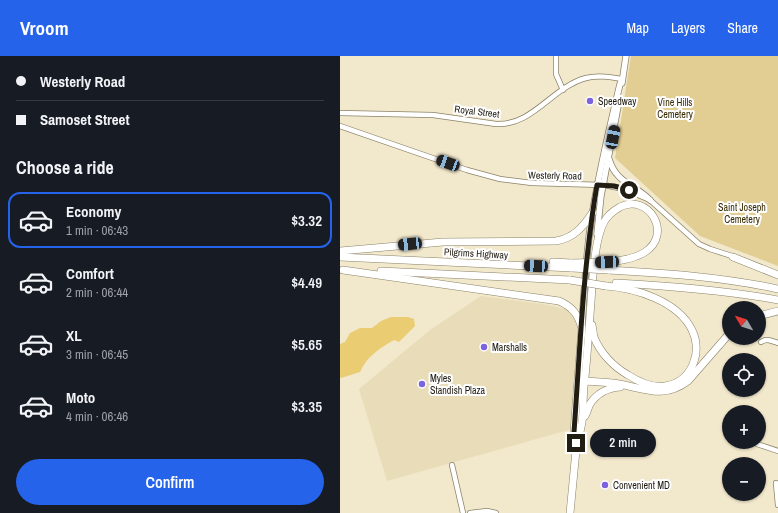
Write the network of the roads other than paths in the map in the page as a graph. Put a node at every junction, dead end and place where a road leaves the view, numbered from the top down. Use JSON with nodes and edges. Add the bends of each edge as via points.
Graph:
{"nodes":[{"id":1,"x":556,"y":56,"type":"edge"},
{"id":2,"x":626,"y":56,"type":"edge"},
{"id":3,"x":622,"y":79,"type":"junction"},
{"id":4,"x":563,"y":90,"type":"junction"},
{"id":5,"x":340,"y":114,"type":"edge"},
{"id":6,"x":340,"y":126,"type":"edge"},
{"id":7,"x":609,"y":158,"type":"junction"},
{"id":8,"x":597,"y":185,"type":"junction"},
{"id":9,"x":604,"y":185,"type":"junction"},
{"id":10,"x":650,"y":200,"type":"junction"},
{"id":11,"x":592,"y":212,"type":"junction"},
{"id":12,"x":596,"y":249,"type":"junction"},
{"id":13,"x":340,"y":251,"type":"edge"},
{"id":14,"x":340,"y":257,"type":"edge"},
{"id":15,"x":733,"y":257,"type":"junction"},
{"id":16,"x":572,"y":265,"type":"junction"},
{"id":17,"x":341,"y":270,"type":"edge"},
{"id":18,"x":778,"y":271,"type":"edge"},
{"id":19,"x":778,"y":275,"type":"edge"},
{"id":20,"x":606,"y":284,"type":"junction"},
{"id":21,"x":778,"y":289,"type":"edge"},
{"id":22,"x":778,"y":300,"type":"edge"},
{"id":23,"x":778,"y":311,"type":"edge"},
{"id":24,"x":590,"y":313,"type":"junction"},
{"id":25,"x":766,"y":314,"type":"edge"},
{"id":26,"x":582,"y":328,"type":"junction"},
{"id":27,"x":766,"y":340,"type":"edge"},
{"id":28,"x":722,"y":342,"type":"edge"},
{"id":29,"x":778,"y":344,"type":"edge"},
{"id":30,"x":582,"y":379,"type":"junction"},
{"id":31,"x":628,"y":386,"type":"junction"},
{"id":32,"x":584,"y":418,"type":"junction"},
{"id":33,"x":577,"y":440,"type":"junction"},
{"id":34,"x":766,"y":447,"type":"edge"},
{"id":35,"x":778,"y":451,"type":"edge"},
{"id":36,"x":452,"y":465,"type":"dead end"},
{"id":37,"x":776,"y":483,"type":"dead end"},
{"id":38,"x":778,"y":505,"type":"edge"},
{"id":39,"x":463,"y":513,"type":"edge"},
{"id":40,"x":470,"y":513,"type":"edge"},
{"id":41,"x":496,"y":513,"type":"edge"},
{"id":42,"x":570,"y":513,"type":"edge"}],
"edges":[{"from":1,"to":4,"type":"street","via":[[556,74]]},
{"from":2,"to":3,"type":"main road"},
{"from":3,"to":4,"type":"street","name":"Royal Street","via":[[591,77]]},
{"from":3,"to":7,"type":"main road"},
{"from":3,"to":8,"type":"main road"},
{"from":4,"to":5,"type":"street","name":"Royal Street","via":[[527,115],[506,124],[433,116]]},
{"from":6,"to":8,"type":"street","name":"Westerly Road","via":[[500,180]]},
{"from":7,"to":9,"type":"main road"},
{"from":7,"to":10,"type":"main road","via":[[617,175]]},
{"from":8,"to":9,"type":"street","name":"Westerly Road"},
{"from":8,"to":11,"type":"main road"},
{"from":9,"to":10,"type":"street","name":"Westerly Road","via":[[624,189]]},
{"from":9,"to":12,"type":"main road"},
{"from":10,"to":15,"type":"street","name":"Westerly Road","via":[[699,244]]},
{"from":11,"to":13,"type":"highway","via":[[576,233],[556,241],[443,242]]},
{"from":11,"to":26,"type":"main road"},
{"from":12,"to":16,"type":"highway","bridge":true,"via":[[602,225],[607,217],[622,206],[632,204],[643,207],[655,220],[656,238],[645,252],[621,260]]},
{"from":12,"to":24,"type":"highway"},
{"from":14,"to":16,"type":"highway","name":"Pilgrims Highway","via":[[536,266],[554,262]]},
{"from":15,"to":18,"type":"street","name":"Westerly Road"},
{"from":15,"to":19,"type":"highway"},
{"from":16,"to":21,"type":"highway","bridge":true,"via":[[707,277]]},
{"from":17,"to":20,"type":"highway","bridge":true,"via":[[570,280]]},
{"from":17,"to":26,"type":"highway","via":[[559,301],[574,310]]},
{"from":20,"to":22,"type":"highway","via":[[668,286]]},
{"from":20,"to":24,"type":"highway","via":[[646,294],[667,304],[682,317],[692,329],[696,345],[692,368],[681,380],[665,386],[651,385],[633,378],[613,364],[600,348],[594,337]]},
{"from":23,"to":25,"type":"highway"},
{"from":24,"to":30,"type":"highway"},
{"from":26,"to":30,"type":"highway"},
{"from":27,"to":29,"type":"street"},
{"from":28,"to":31,"type":"highway","via":[[682,385],[661,392]]},
{"from":30,"to":31,"type":"highway"},
{"from":30,"to":32,"type":"highway"},
{"from":30,"to":33,"type":"highway","via":[[574,432]]},
{"from":31,"to":32,"type":"highway","via":[[601,393],[593,400]]},
{"from":32,"to":33,"type":"highway"},
{"from":33,"to":42,"type":"highway"},
{"from":34,"to":35,"type":"street"},
{"from":36,"to":39,"type":"street"},
{"from":37,"to":38,"type":"street"},
{"from":40,"to":41,"type":"street"}]}
